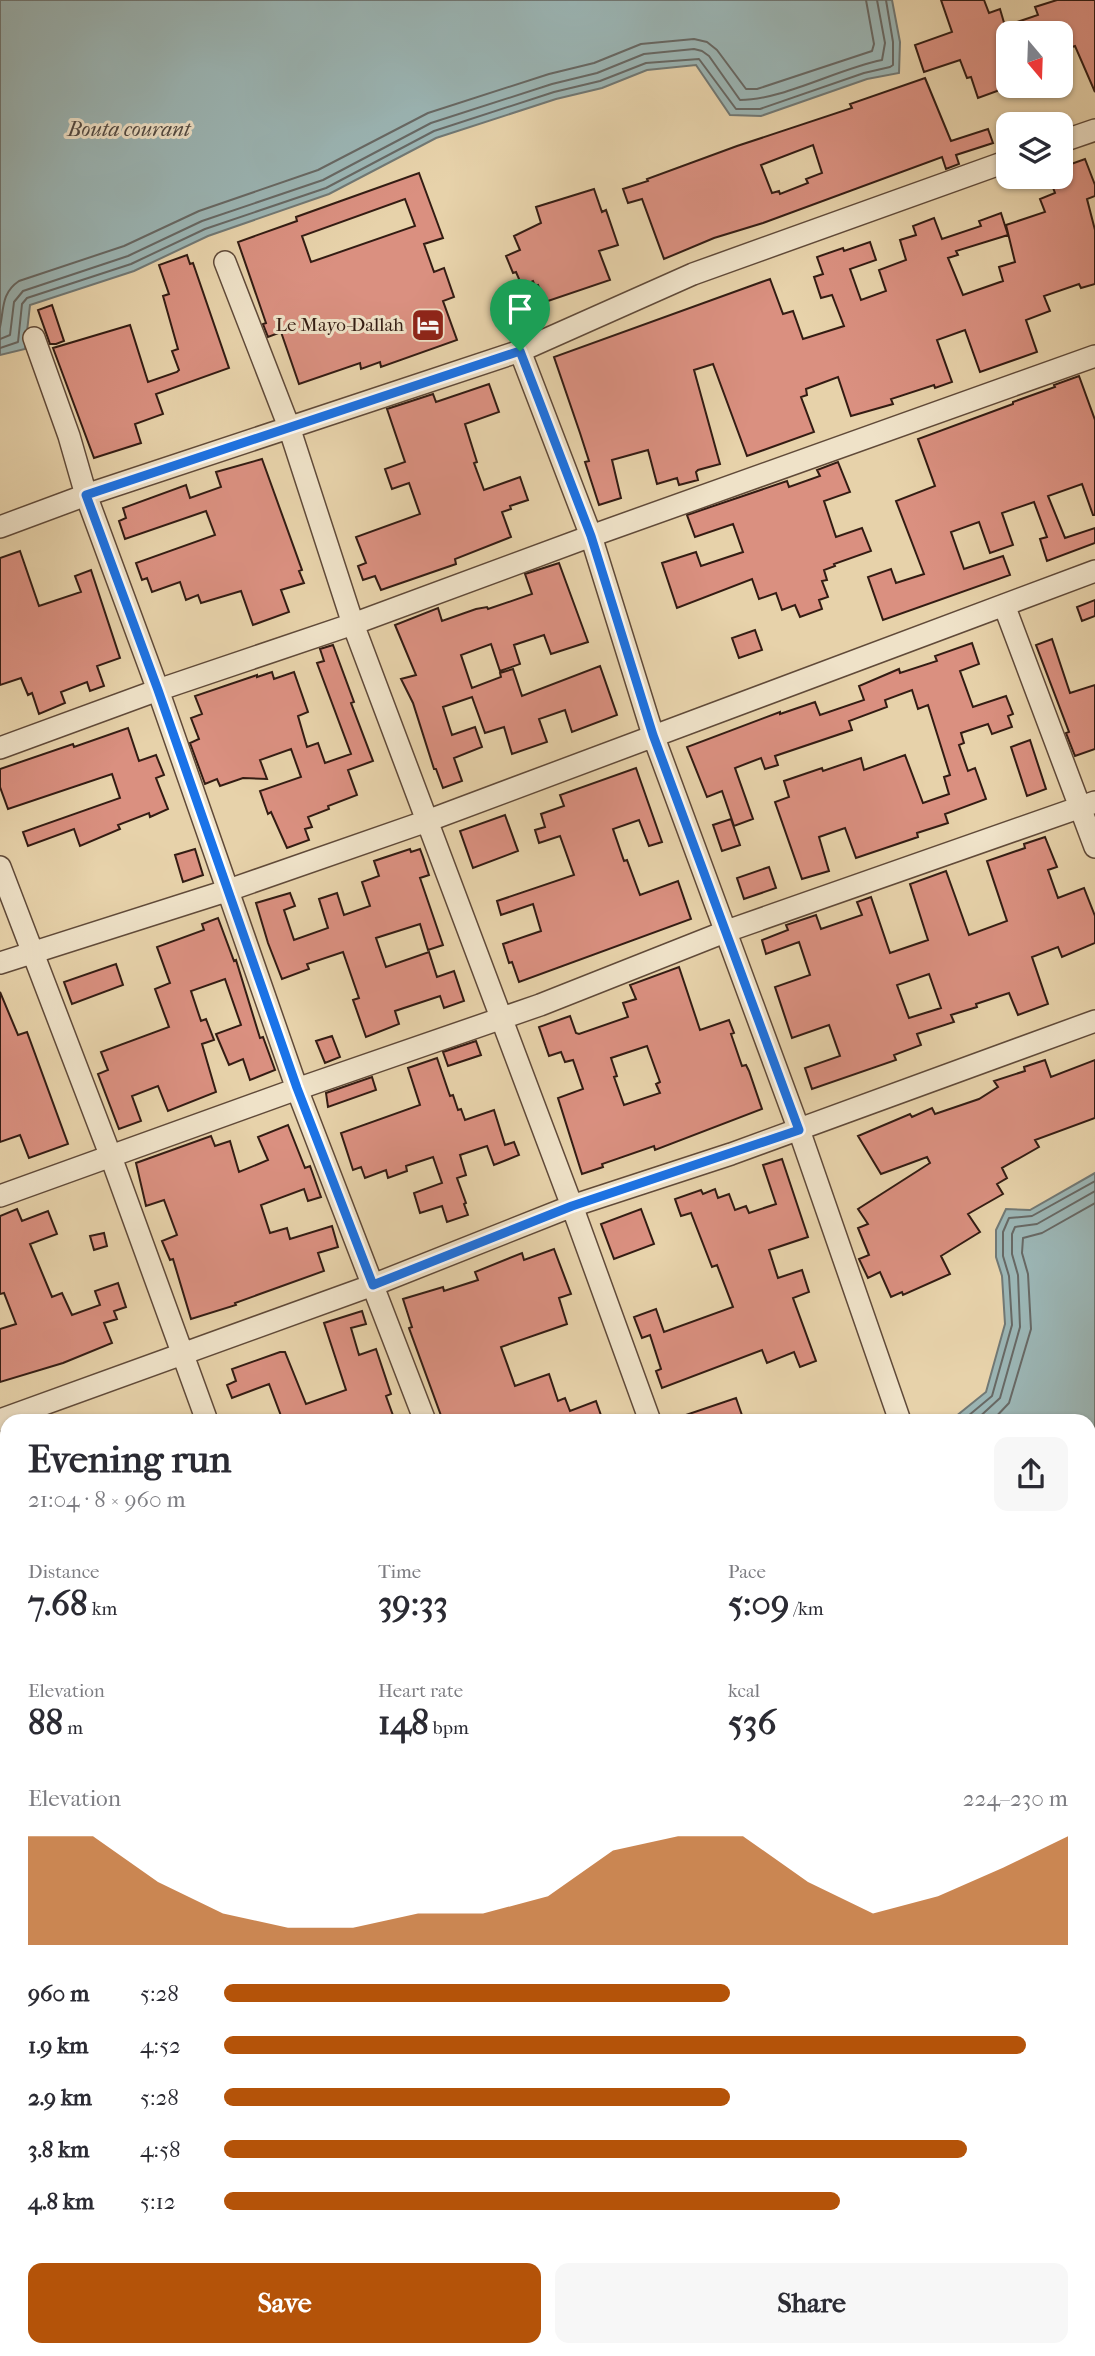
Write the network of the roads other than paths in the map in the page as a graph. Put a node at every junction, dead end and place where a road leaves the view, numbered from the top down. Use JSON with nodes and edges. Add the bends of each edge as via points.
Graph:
{"nodes":[{"id":1,"x":1095,"y":130,"type":"edge"},
{"id":2,"x":1073,"y":138,"type":"edge"},
{"id":3,"x":996,"y":165,"type":"edge"},
{"id":4,"x":225,"y":261,"type":"dead end"},
{"id":5,"x":34,"y":338,"type":"dead end"},
{"id":6,"x":520,"y":351,"type":"junction"},
{"id":7,"x":1095,"y":356,"type":"edge"},
{"id":8,"x":289,"y":427,"type":"junction"},
{"id":9,"x":86,"y":495,"type":"junction"},
{"id":10,"x":0,"y":527,"type":"edge"},
{"id":11,"x":591,"y":536,"type":"junction"},
{"id":12,"x":1095,"y":571,"type":"edge"},
{"id":13,"x":1004,"y":605,"type":"junction"},
{"id":14,"x":354,"y":624,"type":"junction"},
{"id":15,"x":158,"y":690,"type":"junction"},
{"id":16,"x":653,"y":735,"type":"junction"},
{"id":17,"x":0,"y":748,"type":"edge"},
{"id":18,"x":1088,"y":805,"type":"edge"},
{"id":19,"x":428,"y":821,"type":"junction"},
{"id":20,"x":1095,"y":847,"type":"edge"},
{"id":21,"x":0,"y":867,"type":"edge"},
{"id":22,"x":226,"y":891,"type":"junction"},
{"id":23,"x":727,"y":932,"type":"junction"},
{"id":24,"x":32,"y":951,"type":"junction"},
{"id":25,"x":0,"y":962,"type":"edge"},
{"id":26,"x":501,"y":1018,"type":"junction"},
{"id":27,"x":1095,"y":1021,"type":"edge"},
{"id":28,"x":297,"y":1088,"type":"junction"},
{"id":29,"x":799,"y":1130,"type":"junction"},
{"id":30,"x":111,"y":1157,"type":"junction"},
{"id":31,"x":0,"y":1196,"type":"edge"},
{"id":32,"x":572,"y":1206,"type":"junction"},
{"id":33,"x":373,"y":1285,"type":"junction"},
{"id":34,"x":182,"y":1353,"type":"junction"},
{"id":35,"x":16,"y":1414,"type":"edge"},
{"id":36,"x":204,"y":1414,"type":"edge"},
{"id":37,"x":422,"y":1414,"type":"edge"},
{"id":38,"x":647,"y":1414,"type":"edge"},
{"id":39,"x":899,"y":1414,"type":"edge"}],
"edges":[{"from":1,"to":2,"type":"street"},
{"from":3,"to":6,"type":"street","via":[[693,274]]},
{"from":4,"to":8,"type":"street"},
{"from":5,"to":9,"type":"street"},
{"from":6,"to":8,"type":"street"},
{"from":6,"to":11,"type":"street"},
{"from":7,"to":11,"type":"street"},
{"from":8,"to":9,"type":"street"},
{"from":8,"to":14,"type":"street"},
{"from":9,"to":10,"type":"street"},
{"from":9,"to":15,"type":"street"},
{"from":11,"to":14,"type":"street"},
{"from":11,"to":16,"type":"street"},
{"from":12,"to":13,"type":"street"},
{"from":13,"to":16,"type":"street"},
{"from":13,"to":18,"type":"street"},
{"from":14,"to":15,"type":"street"},
{"from":14,"to":19,"type":"street"},
{"from":15,"to":17,"type":"street"},
{"from":15,"to":22,"type":"street"},
{"from":16,"to":19,"type":"street"},
{"from":16,"to":23,"type":"street"},
{"from":18,"to":20,"type":"street"},
{"from":18,"to":23,"type":"street"},
{"from":19,"to":22,"type":"street"},
{"from":19,"to":26,"type":"street"},
{"from":21,"to":24,"type":"street"},
{"from":22,"to":24,"type":"street"},
{"from":22,"to":28,"type":"street"},
{"from":23,"to":26,"type":"street"},
{"from":23,"to":29,"type":"street"},
{"from":24,"to":25,"type":"street"},
{"from":24,"to":30,"type":"street"},
{"from":26,"to":28,"type":"street"},
{"from":26,"to":32,"type":"street"},
{"from":27,"to":29,"type":"street"},
{"from":28,"to":30,"type":"street"},
{"from":28,"to":33,"type":"street"},
{"from":29,"to":32,"type":"street"},
{"from":29,"to":39,"type":"street"},
{"from":30,"to":31,"type":"street"},
{"from":30,"to":34,"type":"street"},
{"from":32,"to":33,"type":"street"},
{"from":32,"to":38,"type":"street"},
{"from":33,"to":34,"type":"street"},
{"from":33,"to":37,"type":"street"},
{"from":34,"to":35,"type":"street"},
{"from":34,"to":36,"type":"street"}]}
